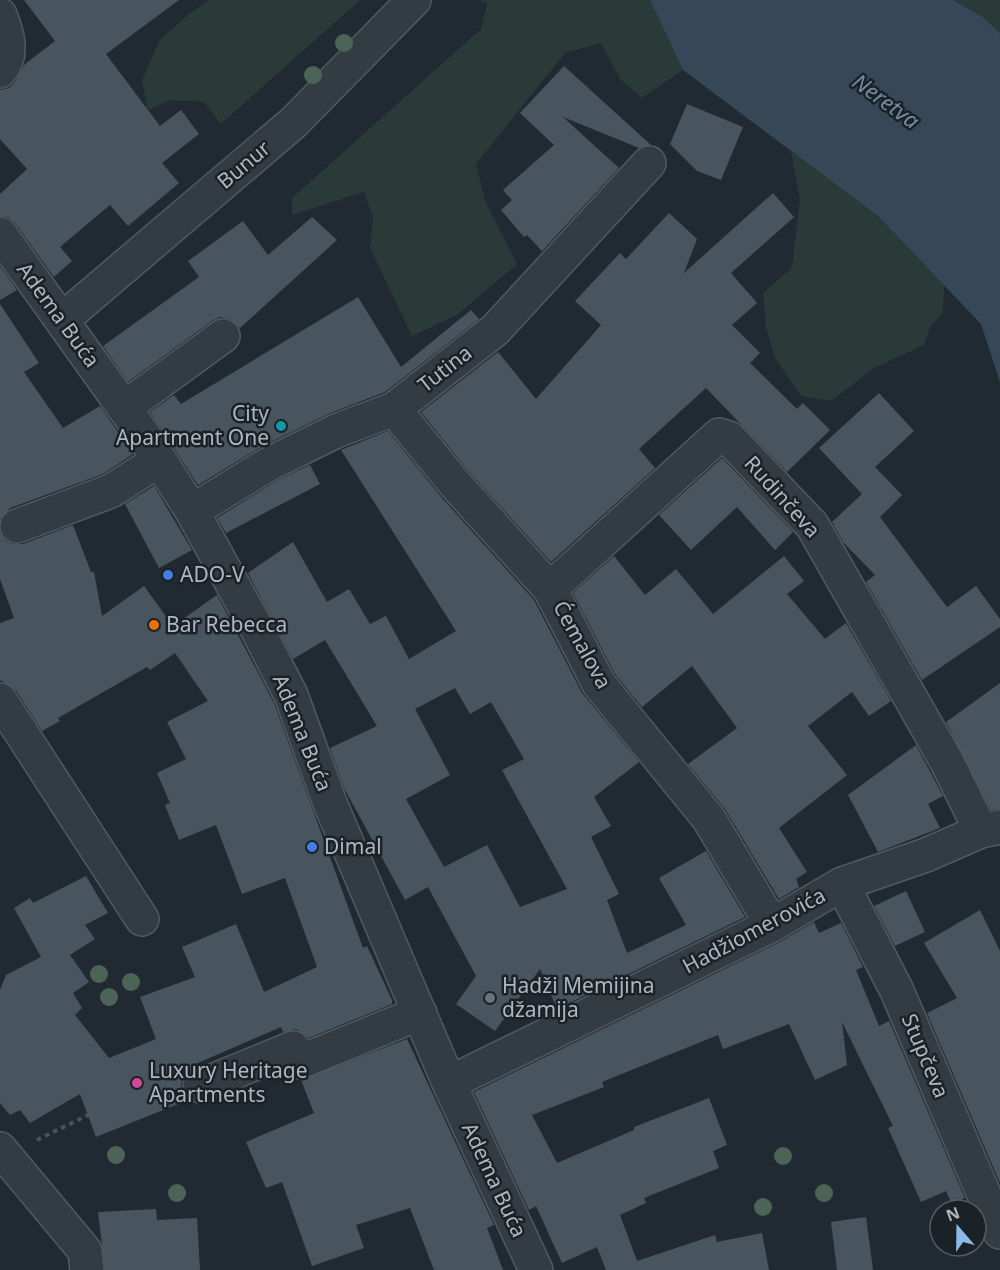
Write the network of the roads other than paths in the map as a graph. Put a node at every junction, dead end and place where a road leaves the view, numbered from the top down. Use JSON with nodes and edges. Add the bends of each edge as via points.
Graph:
{"nodes":[{"id":1,"x":414,"y":0,"type":"edge"},
{"id":2,"x":0,"y":15,"type":"edge"},
{"id":3,"x":0,"y":71,"type":"edge"},
{"id":4,"x":649,"y":163,"type":"dead end"},
{"id":5,"x":0,"y":234,"type":"edge"},
{"id":6,"x":63,"y":319,"type":"junction"},
{"id":7,"x":223,"y":336,"type":"dead end"},
{"id":8,"x":124,"y":408,"type":"junction"},
{"id":9,"x":394,"y":409,"type":"junction"},
{"id":10,"x":159,"y":460,"type":"junction"},
{"id":11,"x":192,"y":511,"type":"junction"},
{"id":12,"x":17,"y":526,"type":"dead end"},
{"id":13,"x":550,"y":589,"type":"junction"},
{"id":14,"x":0,"y":700,"type":"edge"},
{"id":15,"x":991,"y":829,"type":"edge"},
{"id":16,"x":842,"y":884,"type":"junction"},
{"id":17,"x":142,"y":919,"type":"dead end"},
{"id":18,"x":772,"y":925,"type":"junction"},
{"id":19,"x":420,"y":1013,"type":"junction"},
{"id":20,"x":449,"y":1083,"type":"junction"},
{"id":21,"x":200,"y":1086,"type":"dead end"},
{"id":22,"x":2,"y":1153,"type":"edge"},
{"id":23,"x":1000,"y":1232,"type":"edge"},
{"id":24,"x":87,"y":1270,"type":"edge"},
{"id":25,"x":536,"y":1270,"type":"edge"}],
"edges":[{"from":1,"to":6,"type":"street","name":"Bunur","via":[[293,123]]},
{"from":2,"to":3,"type":"street","via":[[9,36],[5,66]]},
{"from":4,"to":9,"type":"street","name":"Tutina","via":[[495,330]]},
{"from":5,"to":6,"type":"street","name":"Adema Buća"},
{"from":6,"to":8,"type":"street","name":"Adema Buća"},
{"from":7,"to":8,"type":"street"},
{"from":8,"to":10,"type":"street","name":"Adema Buća"},
{"from":9,"to":11,"type":"street","name":"Tutina","via":[[288,455]]},
{"from":9,"to":13,"type":"street","name":"Ćemalova"},
{"from":10,"to":11,"type":"street","name":"Adema Buća"},
{"from":10,"to":12,"type":"street","via":[[111,491]]},
{"from":11,"to":19,"type":"street","name":"Adema Buća","via":[[291,694],[330,803]]},
{"from":13,"to":15,"type":"street","name":"Rudinčeva","via":[[719,435],[729,438],[812,525],[936,742]]},
{"from":13,"to":18,"type":"street","name":"Ćemalova","via":[[599,684],[709,819]]},
{"from":14,"to":17,"type":"street"},
{"from":15,"to":16,"type":"street","name":"Hadžiomerovića"},
{"from":16,"to":18,"type":"street","name":"Hadžiomerovića"},
{"from":16,"to":23,"type":"street","name":"Stupčeva","via":[[897,991]]},
{"from":18,"to":20,"type":"street","name":"Hadžiomerovića"},
{"from":19,"to":20,"type":"street","name":"Adema Buća"},
{"from":19,"to":21,"type":"street","via":[[300,1062],[293,1048]]},
{"from":20,"to":25,"type":"street","name":"Adema Buća"},
{"from":22,"to":24,"type":"street","via":[[85,1251]]}]}
